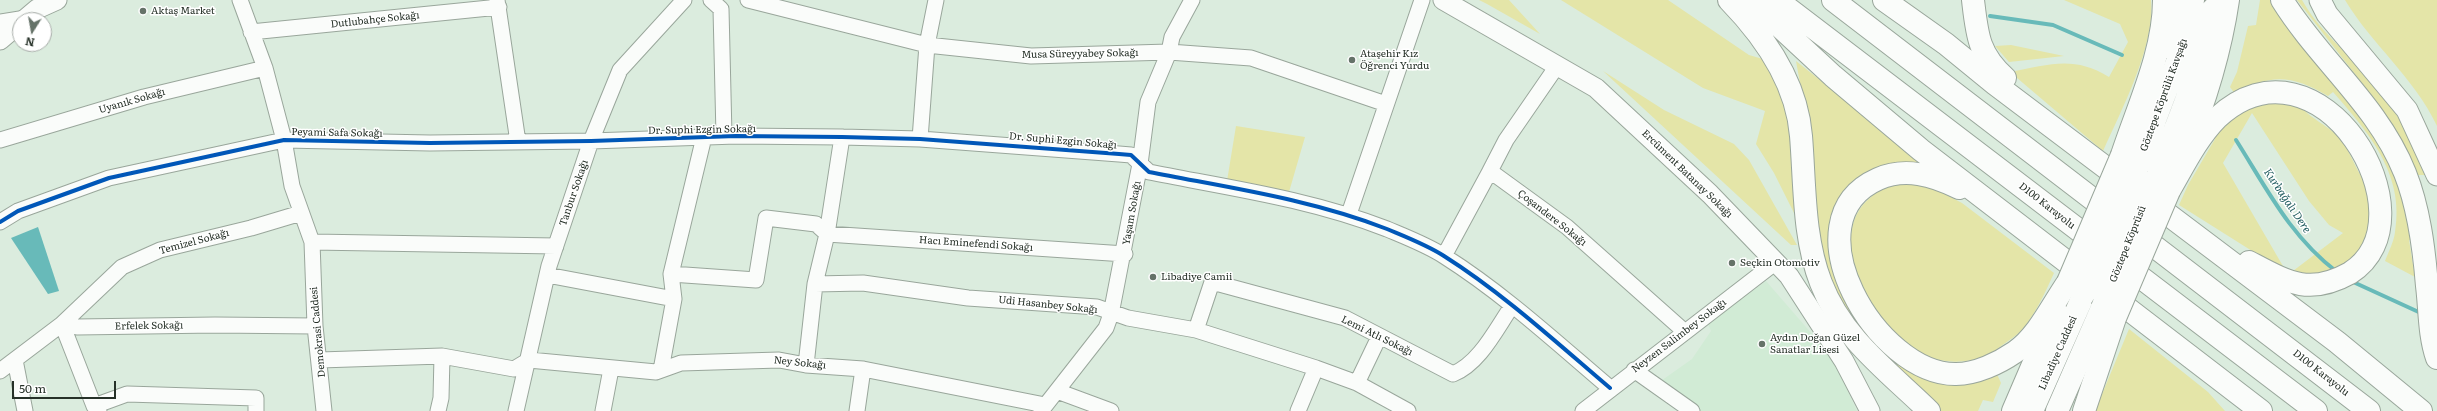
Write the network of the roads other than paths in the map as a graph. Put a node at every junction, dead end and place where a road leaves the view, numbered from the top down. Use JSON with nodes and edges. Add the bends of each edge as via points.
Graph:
{"nodes":[{"id":1,"x":57,"y":0,"type":"edge"},
{"id":2,"x":240,"y":0,"type":"edge"},
{"id":3,"x":684,"y":0,"type":"edge"},
{"id":4,"x":711,"y":0,"type":"edge"},
{"id":5,"x":748,"y":0,"type":"edge"},
{"id":6,"x":936,"y":0,"type":"edge"},
{"id":7,"x":1192,"y":0,"type":"edge"},
{"id":8,"x":1422,"y":0,"type":"edge"},
{"id":9,"x":1442,"y":0,"type":"edge"},
{"id":10,"x":1729,"y":0,"type":"edge"},
{"id":11,"x":1751,"y":0,"type":"edge"},
{"id":12,"x":1777,"y":0,"type":"edge"},
{"id":13,"x":1833,"y":0,"type":"edge"},
{"id":14,"x":1884,"y":0,"type":"edge"},
{"id":15,"x":1973,"y":0,"type":"edge"},
{"id":16,"x":2164,"y":0,"type":"edge"},
{"id":17,"x":2178,"y":0,"type":"edge"},
{"id":18,"x":2194,"y":0,"type":"edge"},
{"id":19,"x":2215,"y":0,"type":"edge"},
{"id":20,"x":2228,"y":0,"type":"edge"},
{"id":21,"x":2282,"y":0,"type":"edge"},
{"id":22,"x":2320,"y":0,"type":"edge"},
{"id":23,"x":2328,"y":0,"type":"edge"},
{"id":24,"x":498,"y":4,"type":"edge"},
{"id":25,"x":33,"y":12,"type":"edge"},
{"id":26,"x":12,"y":21,"type":"edge"},
{"id":27,"x":0,"y":22,"type":"edge"},
{"id":28,"x":12,"y":30,"type":"edge"},
{"id":29,"x":251,"y":32,"type":"junction"},
{"id":30,"x":0,"y":40,"type":"edge"},
{"id":31,"x":927,"y":45,"type":"junction"},
{"id":32,"x":1169,"y":52,"type":"junction"},
{"id":33,"x":2365,"y":56,"type":"junction"},
{"id":34,"x":1557,"y":66,"type":"junction"},
{"id":35,"x":265,"y":68,"type":"junction"},
{"id":36,"x":1386,"y":104,"type":"junction"},
{"id":37,"x":2199,"y":131,"type":"junction"},
{"id":38,"x":724,"y":136,"type":"junction"},
{"id":39,"x":704,"y":137,"type":"junction"},
{"id":40,"x":842,"y":137,"type":"junction"},
{"id":41,"x":920,"y":139,"type":"junction"},
{"id":42,"x":2070,"y":139,"type":"junction"},
{"id":43,"x":0,"y":140,"type":"edge"},
{"id":44,"x":284,"y":140,"type":"junction"},
{"id":45,"x":591,"y":141,"type":"junction"},
{"id":46,"x":518,"y":142,"type":"junction"},
{"id":47,"x":1140,"y":164,"type":"junction"},
{"id":48,"x":1490,"y":171,"type":"junction"},
{"id":49,"x":2145,"y":173,"type":"junction"},
{"id":50,"x":2437,"y":175,"type":"edge"},
{"id":51,"x":1990,"y":204,"type":"junction"},
{"id":52,"x":301,"y":213,"type":"junction"},
{"id":53,"x":1349,"y":214,"type":"junction"},
{"id":54,"x":0,"y":222,"type":"edge"},
{"id":55,"x":2189,"y":231,"type":"junction"},
{"id":56,"x":827,"y":234,"type":"junction"},
{"id":57,"x":312,"y":242,"type":"junction"},
{"id":58,"x":556,"y":246,"type":"junction"},
{"id":59,"x":1124,"y":254,"type":"junction"},
{"id":60,"x":1444,"y":256,"type":"junction"},
{"id":61,"x":1776,"y":262,"type":"junction"},
{"id":62,"x":671,"y":274,"type":"junction"},
{"id":63,"x":547,"y":275,"type":"junction"},
{"id":64,"x":815,"y":284,"type":"junction"},
{"id":65,"x":2076,"y":288,"type":"junction"},
{"id":66,"x":674,"y":299,"type":"junction"},
{"id":67,"x":1512,"y":306,"type":"junction"},
{"id":68,"x":2108,"y":313,"type":"junction"},
{"id":69,"x":1111,"y":314,"type":"junction"},
{"id":70,"x":62,"y":324,"type":"junction"},
{"id":71,"x":315,"y":326,"type":"junction"},
{"id":72,"x":1196,"y":330,"type":"junction"},
{"id":73,"x":1684,"y":331,"type":"junction"},
{"id":74,"x":1379,"y":336,"type":"junction"},
{"id":75,"x":2436,"y":355,"type":"edge"},
{"id":76,"x":442,"y":356,"type":"junction"},
{"id":77,"x":2188,"y":356,"type":"junction"},
{"id":78,"x":15,"y":360,"type":"junction"},
{"id":79,"x":320,"y":360,"type":"junction"},
{"id":80,"x":529,"y":360,"type":"junction"},
{"id":81,"x":806,"y":365,"type":"junction"},
{"id":82,"x":1316,"y":368,"type":"junction"},
{"id":83,"x":611,"y":369,"type":"junction"},
{"id":84,"x":863,"y":369,"type":"junction"},
{"id":85,"x":661,"y":370,"type":"junction"},
{"id":86,"x":1634,"y":370,"type":"junction"},
{"id":87,"x":0,"y":372,"type":"edge"},
{"id":88,"x":1357,"y":383,"type":"junction"},
{"id":89,"x":1610,"y":388,"type":"junction"},
{"id":90,"x":1057,"y":391,"type":"junction"},
{"id":91,"x":1043,"y":408,"type":"edge"},
{"id":92,"x":97,"y":409,"type":"edge"},
{"id":93,"x":25,"y":411,"type":"edge"},
{"id":94,"x":256,"y":411,"type":"edge"},
{"id":95,"x":324,"y":411,"type":"edge"},
{"id":96,"x":438,"y":411,"type":"edge"},
{"id":97,"x":516,"y":411,"type":"edge"},
{"id":98,"x":604,"y":411,"type":"edge"},
{"id":99,"x":857,"y":411,"type":"edge"},
{"id":100,"x":1111,"y":411,"type":"edge"},
{"id":101,"x":1298,"y":411,"type":"edge"},
{"id":102,"x":1408,"y":411,"type":"edge"},
{"id":103,"x":1583,"y":411,"type":"edge"},
{"id":104,"x":1692,"y":411,"type":"edge"},
{"id":105,"x":1870,"y":411,"type":"edge"},
{"id":106,"x":1929,"y":411,"type":"edge"},
{"id":107,"x":2013,"y":411,"type":"edge"},
{"id":108,"x":2032,"y":411,"type":"edge"},
{"id":109,"x":2057,"y":411,"type":"edge"},
{"id":110,"x":2073,"y":411,"type":"edge"},
{"id":111,"x":2084,"y":411,"type":"edge"},
{"id":112,"x":2237,"y":411,"type":"edge"},
{"id":113,"x":2261,"y":411,"type":"edge"},
{"id":114,"x":2316,"y":411,"type":"edge"},
{"id":115,"x":2369,"y":411,"type":"edge"},
{"id":116,"x":2421,"y":411,"type":"edge"}],
"edges":[{"from":1,"to":25,"type":"street"},
{"from":2,"to":29,"type":"street","name":"Demokrasi Caddesi"},
{"from":3,"to":45,"type":"street","name":"Tanbur Sokağı","via":[[620,70]]},
{"from":4,"to":38,"type":"street","via":[[721,9]]},
{"from":5,"to":31,"type":"street","name":"Musa Süreyyabey Sokağı"},
{"from":6,"to":31,"type":"street"},
{"from":7,"to":32,"type":"street","name":"Yaşam Sokağı","via":[[1172,38]]},
{"from":8,"to":36,"type":"street"},
{"from":9,"to":34,"type":"street","name":"Ercüment Batanay Sokağı"},
{"from":10,"to":106,"type":"main road","via":[[1770,49],[1788,82],[1801,135],[1812,250],[1821,282],[1838,317],[1860,347]]},
{"from":11,"to":51,"type":"main road","via":[[1833,76]]},
{"from":12,"to":114,"type":"main road","name":"D100 Karayolu"},
{"from":13,"to":115,"type":"main road","name":"D100 Karayolu"},
{"from":14,"to":42,"type":"main road"},
{"from":15,"to":42,"type":"main road","via":[[1980,48],[1991,66]]},
{"from":16,"to":49,"type":"main road","via":[[2164,22],[2147,81]]},
{"from":17,"to":49,"type":"main road","via":[[2173,24],[2152,83]]},
{"from":18,"to":49,"type":"main road","name":"Göztepe Köprülü Kavşağı"},
{"from":19,"to":49,"type":"main road","name":"Göztepe Köprülü Kavşağı","via":[[2202,55],[2186,104]]},
{"from":20,"to":37,"type":"main road","via":[[2220,48]]},
{"from":21,"to":75,"type":"main road","via":[[2303,30],[2366,105],[2391,142],[2405,173],[2416,210]]},
{"from":22,"to":33,"type":"main road","via":[[2327,14]]},
{"from":23,"to":33,"type":"main road","via":[[2332,10]]},
{"from":24,"to":29,"type":"street","name":"Dutlubahçe Sokağı"},
{"from":24,"to":46,"type":"street"},
{"from":26,"to":27,"type":"street"},
{"from":28,"to":30,"type":"street"},
{"from":29,"to":35,"type":"street","name":"Demokrasi Caddesi"},
{"from":31,"to":32,"type":"street","name":"Musa Süreyyabey Sokağı","via":[[1031,56]]},
{"from":31,"to":41,"type":"street"},
{"from":32,"to":36,"type":"street","name":"Musa Süreyyabey Sokağı","via":[[1251,58]]},
{"from":32,"to":47,"type":"street","name":"Yaşam Sokağı","via":[[1148,102]]},
{"from":33,"to":50,"type":"main road","via":[[2407,110]]},
{"from":34,"to":48,"type":"street","via":[[1506,140]]},
{"from":34,"to":61,"type":"street","name":"Ercüment Batanay Sokağı","via":[[1596,88],[1710,194]]},
{"from":35,"to":43,"type":"street","name":"Uyanık Sokağı","via":[[144,97]]},
{"from":35,"to":44,"type":"street","name":"Demokrasi Caddesi"},
{"from":36,"to":53,"type":"street"},
{"from":37,"to":49,"type":"main road"},
{"from":37,"to":55,"type":"main road","via":[[2244,100],[2263,93],[2289,92],[2316,101],[2344,121],[2358,139],[2380,184],[2384,204],[2378,241],[2356,270],[2338,280],[2303,287],[2274,276]]},
{"from":38,"to":39,"type":"street","name":"Dr. Suphi Ezgin Sokağı"},
{"from":38,"to":40,"type":"street","name":"Dr. Suphi Ezgin Sokağı"},
{"from":39,"to":45,"type":"street","name":"Dr. Suphi Ezgin Sokağı"},
{"from":39,"to":62,"type":"street"},
{"from":40,"to":41,"type":"street","name":"Dr. Suphi Ezgin Sokağı"},
{"from":40,"to":56,"type":"street"},
{"from":41,"to":47,"type":"street","name":"Dr. Suphi Ezgin Sokağı","via":[[1120,154],[1131,156]]},
{"from":42,"to":55,"type":"main road"},
{"from":44,"to":46,"type":"street","name":"Peyami Safa Sokağı"},
{"from":44,"to":52,"type":"street","name":"Demokrasi Caddesi","via":[[292,186]]},
{"from":44,"to":54,"type":"street","name":"Peyami Safa Sokağı","via":[[109,178],[18,211]]},
{"from":45,"to":46,"type":"street","name":"Peyami Safa Sokağı"},
{"from":45,"to":58,"type":"street","name":"Tanbur Sokağı"},
{"from":47,"to":53,"type":"street","name":"Dr. Suphi Ezgin Sokağı","via":[[1149,172],[1318,205]]},
{"from":47,"to":59,"type":"street","name":"Yaşam Sokağı"},
{"from":48,"to":60,"type":"street"},
{"from":48,"to":73,"type":"street","name":"Çoşandere Sokağı","via":[[1567,227]]},
{"from":49,"to":65,"type":"main road","name":"Göztepe Köprüsü","bridge":true},
{"from":49,"to":68,"type":"main road","name":"Göztepe Köprüsü","bridge":true},
{"from":51,"to":65,"type":"main road","via":[[1941,179],[1899,172],[1866,185],[1853,196],[1844,213],[1839,231],[1839,250],[1848,281],[1860,305],[1887,342],[1923,367],[1956,374],[1976,371],[2016,352]]},
{"from":51,"to":77,"type":"main road"},
{"from":52,"to":57,"type":"street","name":"Demokrasi Caddesi"},
{"from":52,"to":70,"type":"street","name":"Temizel Sokağı","via":[[160,250],[122,267]]},
{"from":53,"to":60,"type":"street","name":"Dr. Suphi Ezgin Sokağı","via":[[1414,240]]},
{"from":55,"to":116,"type":"main road","via":[[2337,342]]},
{"from":56,"to":59,"type":"street","name":"Hacı Eminefendi Sokağı"},
{"from":56,"to":62,"type":"street","via":[[816,224],[766,218],[756,280]]},
{"from":56,"to":64,"type":"street"},
{"from":57,"to":58,"type":"street"},
{"from":57,"to":71,"type":"street","name":"Demokrasi Caddesi"},
{"from":58,"to":63,"type":"street","name":"Tanbur Sokağı"},
{"from":59,"to":69,"type":"street","name":"Yaşam Sokağı"},
{"from":60,"to":67,"type":"street","name":"Dr. Suphi Ezgin Sokağı"},
{"from":61,"to":73,"type":"street","name":"Neyzen Salimbey Sokağı"},
{"from":61,"to":105,"type":"street","name":"Ercüment Batanay Sokağı","via":[[1789,276],[1844,361]]},
{"from":62,"to":66,"type":"street"},
{"from":63,"to":66,"type":"street"},
{"from":63,"to":80,"type":"street","name":"Tanbur Sokağı"},
{"from":64,"to":69,"type":"street","name":"Udi Hasanbey Sokağı","via":[[863,283],[968,298],[1097,307]]},
{"from":64,"to":81,"type":"street"},
{"from":65,"to":107,"type":"main road"},
{"from":65,"to":108,"type":"main road","name":"Libadiye Caddesi"},
{"from":66,"to":85,"type":"street"},
{"from":67,"to":74,"type":"street","name":"Lemi Atlı Sokağı","via":[[1472,362],[1453,374]]},
{"from":67,"to":89,"type":"street","name":"Dr. Suphi Ezgin Sokağı"},
{"from":68,"to":109,"type":"main road"},
{"from":68,"to":110,"type":"main road"},
{"from":68,"to":111,"type":"main road"},
{"from":69,"to":72,"type":"street","name":"Udi Hasanbey Sokağı"},
{"from":69,"to":90,"type":"street","name":"Yaşam Sokağı","via":[[1106,328]]},
{"from":70,"to":71,"type":"street","name":"Erfelek Sokağı","via":[[77,327],[214,324]]},
{"from":70,"to":78,"type":"street"},
{"from":70,"to":92,"type":"street"},
{"from":71,"to":79,"type":"street","name":"Demokrasi Caddesi"},
{"from":72,"to":74,"type":"street","name":"Lemi Atlı Sokağı","via":[[1212,282],[1340,317]]},
{"from":72,"to":82,"type":"street","name":"Udi Hasanbey Sokağı"},
{"from":73,"to":86,"type":"street","name":"Neyzen Salimbey Sokağı"},
{"from":74,"to":88,"type":"street"},
{"from":76,"to":79,"type":"street"},
{"from":76,"to":80,"type":"street","via":[[514,369]]},
{"from":76,"to":96,"type":"street","via":[[441,398]]},
{"from":77,"to":112,"type":"main road"},
{"from":77,"to":113,"type":"main road"},
{"from":78,"to":87,"type":"street"},
{"from":78,"to":93,"type":"street"},
{"from":79,"to":95,"type":"street","name":"Demokrasi Caddesi"},
{"from":80,"to":83,"type":"street","name":"Ney Sokağı"},
{"from":80,"to":97,"type":"street","name":"Tanbur Sokağı"},
{"from":81,"to":84,"type":"street","name":"Ney Sokağı"},
{"from":81,"to":85,"type":"street","name":"Ney Sokağı","via":[[779,360],[681,363]]},
{"from":82,"to":88,"type":"street","name":"Udi Hasanbey Sokağı"},
{"from":82,"to":101,"type":"street"},
{"from":83,"to":85,"type":"street","name":"Ney Sokağı","via":[[656,372]]},
{"from":83,"to":98,"type":"street"},
{"from":84,"to":91,"type":"street","name":"Ney Sokağı"},
{"from":84,"to":99,"type":"street"},
{"from":86,"to":89,"type":"street","name":"Neyzen Salimbey Sokağı"},
{"from":86,"to":104,"type":"street"},
{"from":88,"to":102,"type":"street","name":"Udi Hasanbey Sokağı"},
{"from":89,"to":103,"type":"street","name":"Neyzen Salimbey Sokağı"},
{"from":90,"to":91,"type":"street","name":"Yaşam Sokağı"},
{"from":90,"to":100,"type":"street"},
{"from":92,"to":94,"type":"street","via":[[127,394],[150,394],[256,398]]}]}
